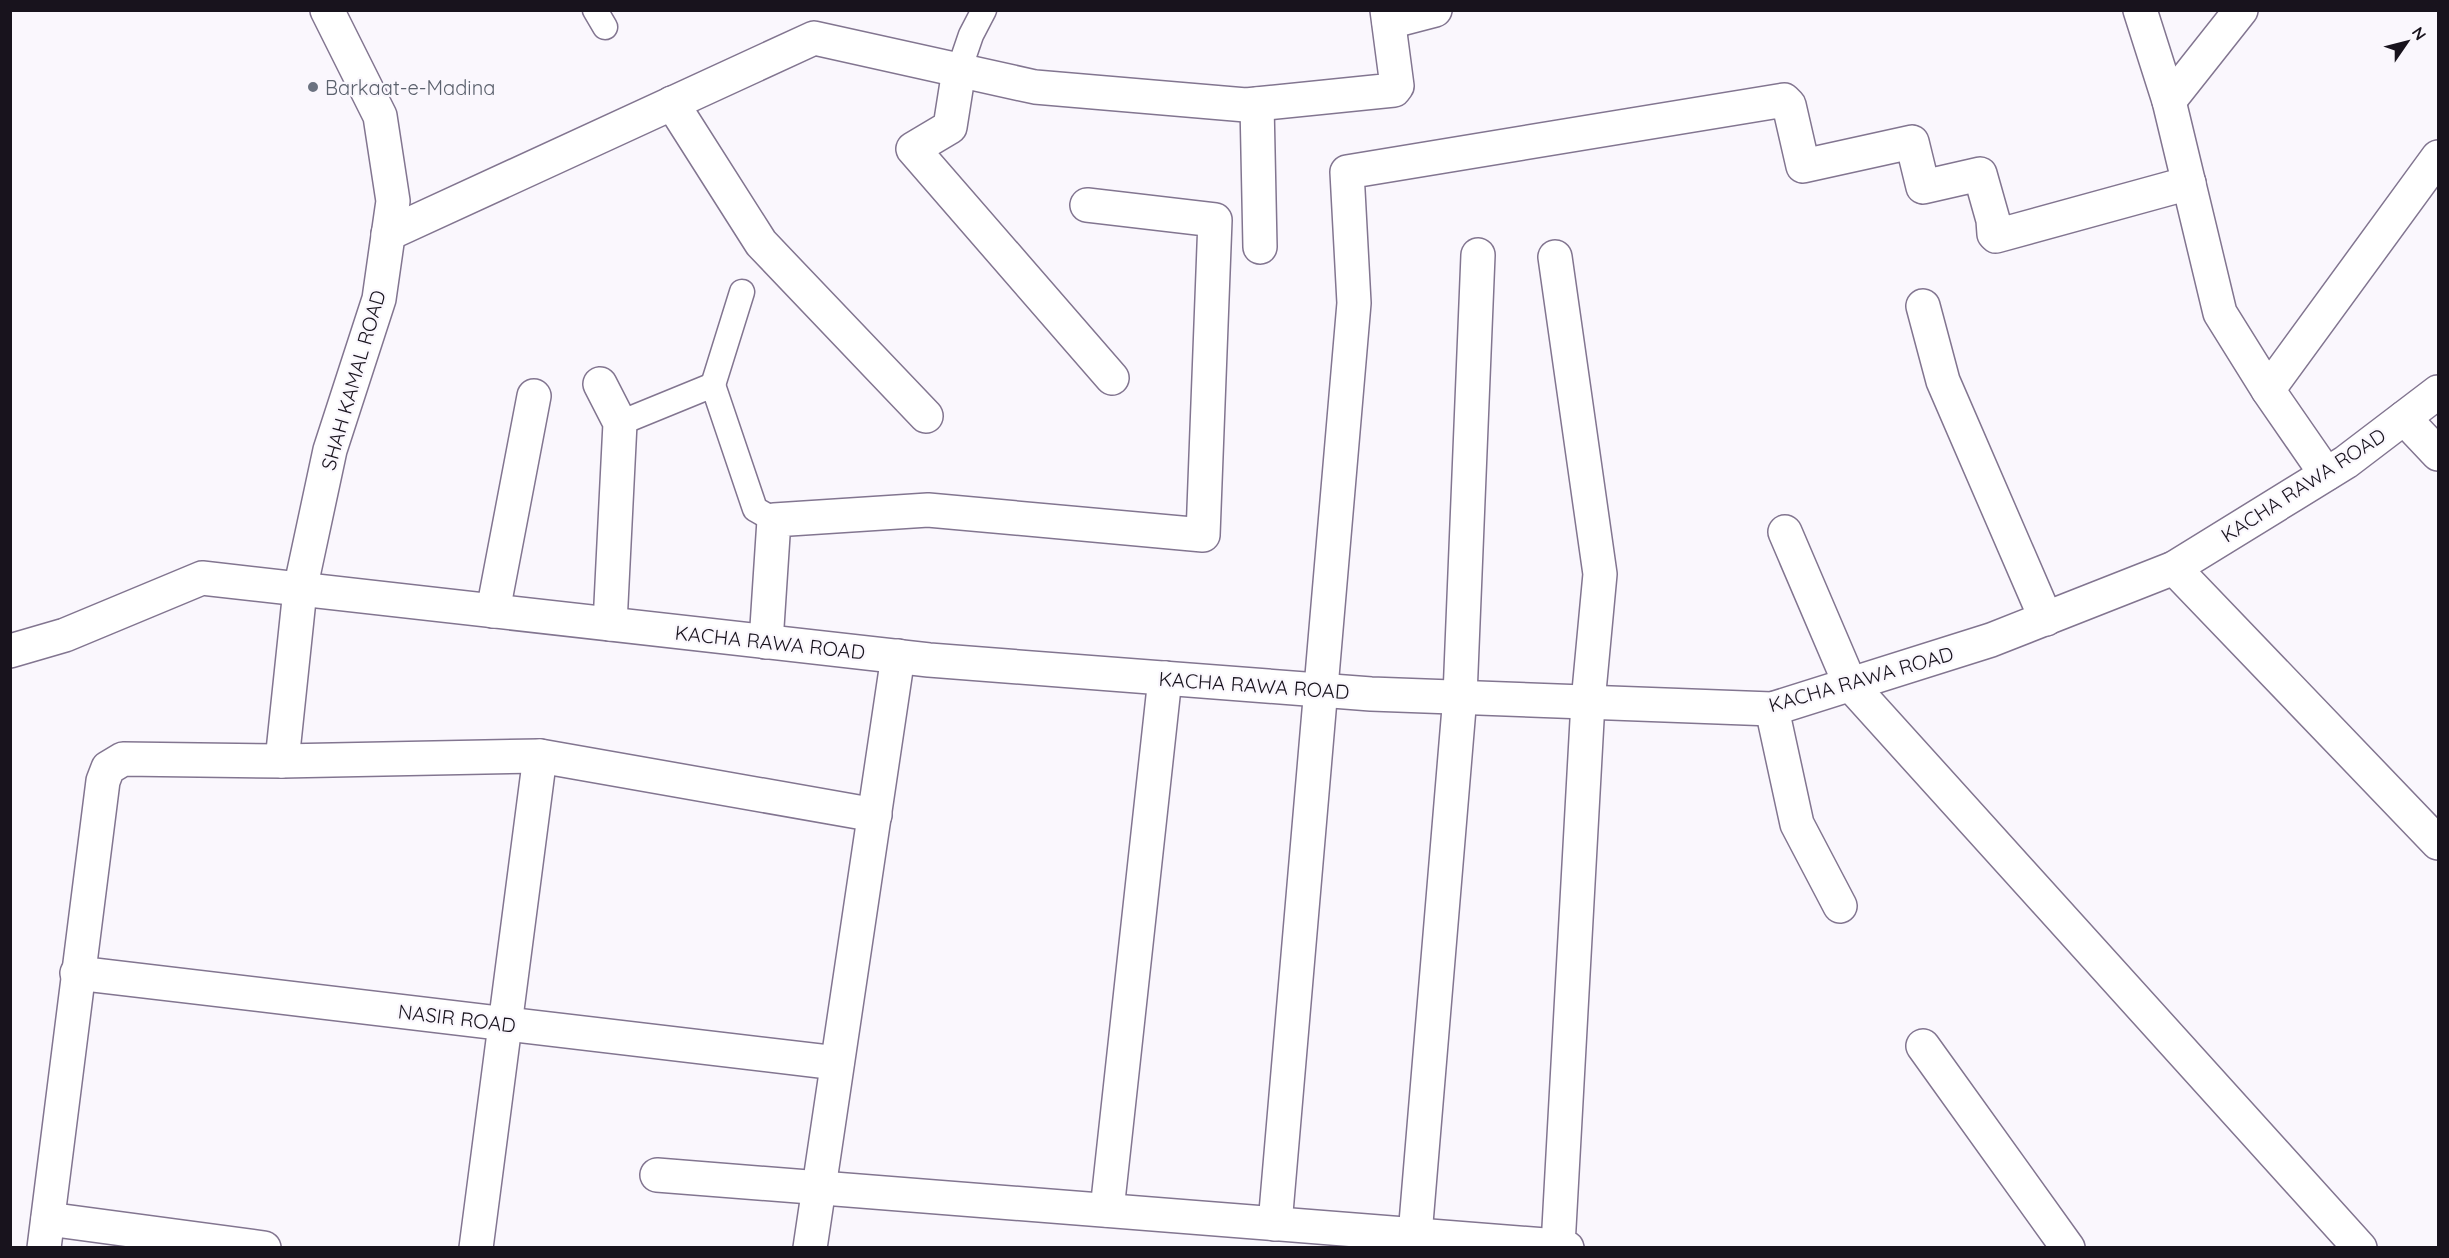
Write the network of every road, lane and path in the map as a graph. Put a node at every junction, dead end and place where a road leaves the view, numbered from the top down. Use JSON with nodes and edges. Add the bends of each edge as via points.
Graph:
{"nodes":[{"id":1,"x":327,"y":10,"type":"edge"},
{"id":2,"x":984,"y":10,"type":"edge"},
{"id":3,"x":1435,"y":10,"type":"edge"},
{"id":4,"x":2140,"y":10,"type":"edge"},
{"id":5,"x":2241,"y":10,"type":"edge"},
{"id":6,"x":1388,"y":16,"type":"edge"},
{"id":7,"x":959,"y":70,"type":"junction"},
{"id":8,"x":2169,"y":101,"type":"junction"},
{"id":9,"x":672,"y":104,"type":"junction"},
{"id":10,"x":1257,"y":104,"type":"junction"},
{"id":11,"x":2439,"y":157,"type":"edge"},
{"id":12,"x":2189,"y":183,"type":"junction"},
{"id":13,"x":1087,"y":205,"type":"dead end"},
{"id":14,"x":388,"y":234,"type":"junction"},
{"id":15,"x":1260,"y":247,"type":"dead end"},
{"id":16,"x":1478,"y":255,"type":"dead end"},
{"id":17,"x":1555,"y":257,"type":"dead end"},
{"id":18,"x":742,"y":292,"type":"dead end"},
{"id":19,"x":1923,"y":306,"type":"dead end"},
{"id":20,"x":1112,"y":378,"type":"dead end"},
{"id":21,"x":600,"y":384,"type":"dead end"},
{"id":22,"x":713,"y":385,"type":"junction"},
{"id":23,"x":2268,"y":390,"type":"junction"},
{"id":24,"x":2439,"y":392,"type":"edge"},
{"id":25,"x":534,"y":396,"type":"dead end"},
{"id":26,"x":926,"y":416,"type":"dead end"},
{"id":27,"x":2404,"y":418,"type":"junction"},
{"id":28,"x":620,"y":423,"type":"junction"},
{"id":29,"x":2439,"y":454,"type":"edge"},
{"id":30,"x":2326,"y":474,"type":"junction"},
{"id":31,"x":774,"y":520,"type":"junction"},
{"id":32,"x":1785,"y":532,"type":"dead end"},
{"id":33,"x":2174,"y":568,"type":"junction"},
{"id":34,"x":300,"y":590,"type":"junction"},
{"id":35,"x":493,"y":611,"type":"junction"},
{"id":36,"x":2046,"y":619,"type":"junction"},
{"id":37,"x":610,"y":624,"type":"junction"},
{"id":38,"x":766,"y":642,"type":"junction"},
{"id":39,"x":10,"y":651,"type":"edge"},
{"id":40,"x":898,"y":656,"type":"junction"},
{"id":41,"x":1165,"y":678,"type":"junction"},
{"id":42,"x":1851,"y":684,"type":"junction"},
{"id":43,"x":1320,"y":690,"type":"junction"},
{"id":44,"x":1460,"y":696,"type":"junction"},
{"id":45,"x":1588,"y":702,"type":"junction"},
{"id":46,"x":1772,"y":709,"type":"junction"},
{"id":47,"x":540,"y":756,"type":"junction"},
{"id":48,"x":282,"y":761,"type":"junction"},
{"id":49,"x":875,"y":815,"type":"junction"},
{"id":50,"x":2439,"y":843,"type":"edge"},
{"id":51,"x":1840,"y":906,"type":"dead end"},
{"id":52,"x":77,"y":973,"type":"junction"},
{"id":53,"x":506,"y":1024,"type":"junction"},
{"id":54,"x":1923,"y":1046,"type":"dead end"},
{"id":55,"x":837,"y":1063,"type":"junction"},
{"id":56,"x":657,"y":1175,"type":"dead end"},
{"id":57,"x":819,"y":1188,"type":"junction"},
{"id":58,"x":1107,"y":1210,"type":"junction"},
{"id":59,"x":1275,"y":1224,"type":"junction"},
{"id":60,"x":46,"y":1233,"type":"edge"},
{"id":61,"x":1415,"y":1235,"type":"junction"},
{"id":62,"x":1563,"y":1247,"type":"edge"},
{"id":63,"x":264,"y":1248,"type":"edge"},
{"id":64,"x":476,"y":1248,"type":"edge"},
{"id":65,"x":810,"y":1248,"type":"edge"},
{"id":66,"x":2068,"y":1248,"type":"edge"},
{"id":67,"x":2360,"y":1248,"type":"edge"}],
"edges":[{"from":1,"to":14,"type":"street","name":"SHAH KAMAL ROAD","via":[[380,116],[393,201]]},
{"from":2,"to":7,"type":"lane"},
{"from":3,"to":6,"type":"street"},
{"from":4,"to":8,"type":"street"},
{"from":5,"to":8,"type":"street"},
{"from":6,"to":10,"type":"street","via":[[1397,86],[1394,90]]},
{"from":7,"to":9,"type":"street","via":[[814,38]]},
{"from":7,"to":10,"type":"street","via":[[1035,87]]},
{"from":7,"to":20,"type":"street","via":[[950,127],[913,149]]},
{"from":8,"to":12,"type":"street"},
{"from":9,"to":14,"type":"street"},
{"from":9,"to":26,"type":"street","via":[[761,243]]},
{"from":10,"to":15,"type":"street"},
{"from":11,"to":23,"type":"street"},
{"from":12,"to":23,"type":"street","via":[[2220,313]]},
{"from":12,"to":43,"type":"street","via":[[1996,236],[1980,174],[1923,187],[1912,142],[1803,166],[1789,105],[1784,100],[1349,171],[1346,175],[1354,303]]},
{"from":13,"to":31,"type":"street","via":[[1215,220],[1203,535],[928,510]]},
{"from":14,"to":34,"type":"street","name":"SHAH KAMAL ROAD","via":[[379,299],[330,450]]},
{"from":16,"to":44,"type":"street"},
{"from":17,"to":45,"type":"street","via":[[1600,574]]},
{"from":18,"to":22,"type":"lane"},
{"from":19,"to":36,"type":"street","via":[[1943,381]]},
{"from":21,"to":28,"type":"street"},
{"from":22,"to":28,"type":"lane"},
{"from":22,"to":31,"type":"lane","via":[[755,509]]},
{"from":23,"to":30,"type":"street"},
{"from":24,"to":27,"type":"street","name":"KACHA RAWA ROAD"},
{"from":25,"to":35,"type":"street"},
{"from":27,"to":29,"type":"street"},
{"from":27,"to":30,"type":"street","name":"KACHA RAWA ROAD"},
{"from":28,"to":37,"type":"street"},
{"from":30,"to":33,"type":"street","name":"KACHA RAWA ROAD"},
{"from":31,"to":38,"type":"street"},
{"from":32,"to":42,"type":"street"},
{"from":33,"to":36,"type":"street","name":"KACHA RAWA ROAD"},
{"from":33,"to":50,"type":"street"},
{"from":34,"to":35,"type":"street","name":"KACHA RAWA ROAD"},
{"from":34,"to":39,"type":"street","name":"KACHA RAWA ROAD","via":[[202,578],[65,635]]},
{"from":34,"to":48,"type":"street","name":"SHAH KAMAL ROAD"},
{"from":35,"to":37,"type":"street","name":"KACHA RAWA ROAD"},
{"from":36,"to":42,"type":"street","name":"KACHA RAWA ROAD"},
{"from":37,"to":38,"type":"street","name":"KACHA RAWA ROAD"},
{"from":38,"to":40,"type":"street","name":"KACHA RAWA ROAD"},
{"from":40,"to":41,"type":"street","name":"KACHA RAWA ROAD"},
{"from":40,"to":49,"type":"street"},
{"from":41,"to":43,"type":"street","name":"KACHA RAWA ROAD"},
{"from":41,"to":58,"type":"street"},
{"from":42,"to":46,"type":"street","name":"KACHA RAWA ROAD"},
{"from":42,"to":67,"type":"street"},
{"from":43,"to":44,"type":"street","name":"KACHA RAWA ROAD"},
{"from":43,"to":59,"type":"street"},
{"from":44,"to":45,"type":"street","name":"KACHA RAWA ROAD"},
{"from":44,"to":61,"type":"street"},
{"from":45,"to":46,"type":"street","name":"KACHA RAWA ROAD"},
{"from":45,"to":62,"type":"street"},
{"from":46,"to":51,"type":"street","via":[[1797,824]]},
{"from":47,"to":48,"type":"street"},
{"from":47,"to":49,"type":"street"},
{"from":47,"to":53,"type":"street"},
{"from":48,"to":52,"type":"street","via":[[123,759],[108,768],[103,781]]},
{"from":49,"to":55,"type":"street"},
{"from":52,"to":53,"type":"street","name":"NASIR ROAD"},
{"from":52,"to":60,"type":"street"},
{"from":53,"to":55,"type":"street","name":"NASIR ROAD"},
{"from":53,"to":64,"type":"street"},
{"from":54,"to":66,"type":"street"},
{"from":55,"to":57,"type":"street"},
{"from":56,"to":57,"type":"street"},
{"from":57,"to":58,"type":"street"},
{"from":57,"to":65,"type":"street"},
{"from":58,"to":59,"type":"street"},
{"from":59,"to":61,"type":"street"},
{"from":60,"to":63,"type":"street"},
{"from":61,"to":62,"type":"street"}]}
